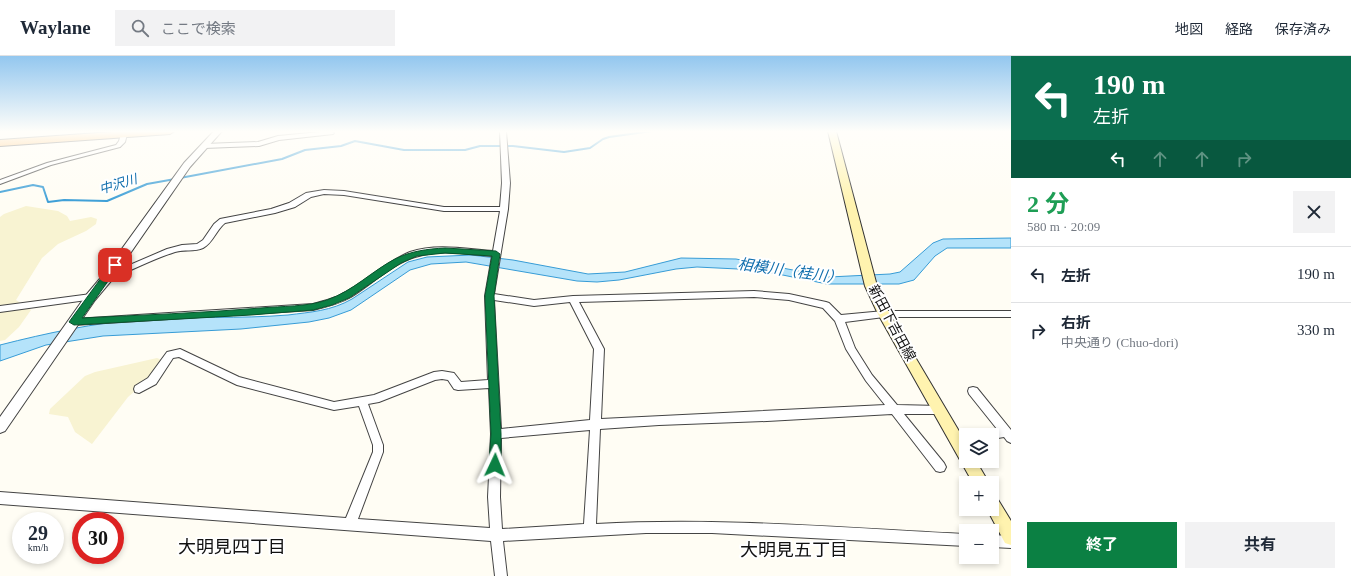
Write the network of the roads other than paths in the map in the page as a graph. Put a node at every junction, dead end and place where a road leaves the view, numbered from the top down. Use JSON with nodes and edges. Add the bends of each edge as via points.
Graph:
{"nodes":[{"id":1,"x":82,"y":155,"type":"edge"},
{"id":2,"x":196,"y":155,"type":"edge"},
{"id":3,"x":504,"y":155,"type":"edge"},
{"id":4,"x":838,"y":155,"type":"edge"},
{"id":5,"x":0,"y":182,"type":"edge"},
{"id":6,"x":504,"y":209,"type":"junction"},
{"id":7,"x":496,"y":254,"type":"junction"},
{"id":8,"x":106,"y":278,"type":"junction"},
{"id":9,"x":489,"y":296,"type":"junction"},
{"id":10,"x":91,"y":297,"type":"junction"},
{"id":11,"x":573,"y":300,"type":"junction"},
{"id":12,"x":0,"y":309,"type":"edge"},
{"id":13,"x":884,"y":314,"type":"junction"},
{"id":14,"x":1011,"y":314,"type":"edge"},
{"id":15,"x":838,"y":318,"type":"junction"},
{"id":16,"x":73,"y":323,"type":"junction"},
{"id":17,"x":493,"y":384,"type":"junction"},
{"id":18,"x":139,"y":389,"type":"dead end"},
{"id":19,"x":973,"y":391,"type":"dead end"},
{"id":20,"x":362,"y":401,"type":"junction"},
{"id":21,"x":894,"y":408,"type":"junction"},
{"id":22,"x":940,"y":410,"type":"junction"},
{"id":23,"x":596,"y":425,"type":"junction"},
{"id":24,"x":0,"y":427,"type":"edge"},
{"id":25,"x":496,"y":434,"type":"junction"},
{"id":26,"x":1008,"y":435,"type":"edge"},
{"id":27,"x":959,"y":437,"type":"edge"},
{"id":28,"x":940,"y":467,"type":"dead end"},
{"id":29,"x":0,"y":498,"type":"edge"},
{"id":30,"x":999,"y":516,"type":"edge"},
{"id":31,"x":350,"y":524,"type":"junction"},
{"id":32,"x":590,"y":531,"type":"junction"},
{"id":33,"x":496,"y":535,"type":"junction"},
{"id":34,"x":1011,"y":537,"type":"edge"},
{"id":35,"x":959,"y":540,"type":"edge"},
{"id":36,"x":999,"y":541,"type":"edge"},
{"id":37,"x":1011,"y":542,"type":"edge"},
{"id":38,"x":501,"y":576,"type":"edge"}],
"edges":[{"from":1,"to":5,"type":"street","via":[[49,164]]},
{"from":2,"to":8,"type":"street"},
{"from":3,"to":6,"type":"street"},
{"from":4,"to":13,"type":"main road","name":"新田下吉田線","via":[[866,271]]},
{"from":6,"to":7,"type":"street"},
{"from":6,"to":8,"type":"street","via":[[444,209],[324,192],[309,195],[292,205],[272,211],[223,221],[202,245],[194,248],[181,247],[162,253]]},
{"from":7,"to":9,"type":"street"},
{"from":7,"to":16,"type":"street","via":[[445,250],[414,254],[398,261],[346,296],[313,307]]},
{"from":8,"to":10,"type":"street"},
{"from":9,"to":11,"type":"street","via":[[534,303]]},
{"from":9,"to":17,"type":"street"},
{"from":10,"to":12,"type":"street"},
{"from":10,"to":16,"type":"street"},
{"from":11,"to":15,"type":"street","via":[[754,294],[789,297],[826,305]]},
{"from":11,"to":23,"type":"street","via":[[599,349]]},
{"from":13,"to":14,"type":"street"},
{"from":13,"to":15,"type":"street"},
{"from":13,"to":22,"type":"main road","name":"新田下吉田線"},
{"from":15,"to":21,"type":"street","via":[[851,349],[869,378]]},
{"from":16,"to":24,"type":"street"},
{"from":17,"to":20,"type":"street","via":[[458,386],[451,376],[434,376],[375,399]]},
{"from":17,"to":25,"type":"street"},
{"from":18,"to":20,"type":"street","via":[[152,382],[170,356],[180,353],[236,381],[334,406]]},
{"from":19,"to":26,"type":"street"},
{"from":20,"to":31,"type":"street","via":[[378,445],[378,452]]},
{"from":21,"to":22,"type":"street"},
{"from":21,"to":23,"type":"street"},
{"from":21,"to":28,"type":"street"},
{"from":22,"to":27,"type":"main road","name":"新田下吉田線"},
{"from":23,"to":25,"type":"street"},
{"from":23,"to":32,"type":"street"},
{"from":25,"to":33,"type":"street"},
{"from":29,"to":31,"type":"street"},
{"from":30,"to":34,"type":"main road"},
{"from":31,"to":33,"type":"street"},
{"from":32,"to":33,"type":"street"},
{"from":32,"to":35,"type":"street","via":[[712,526]]},
{"from":33,"to":38,"type":"street"},
{"from":36,"to":37,"type":"street"}]}
